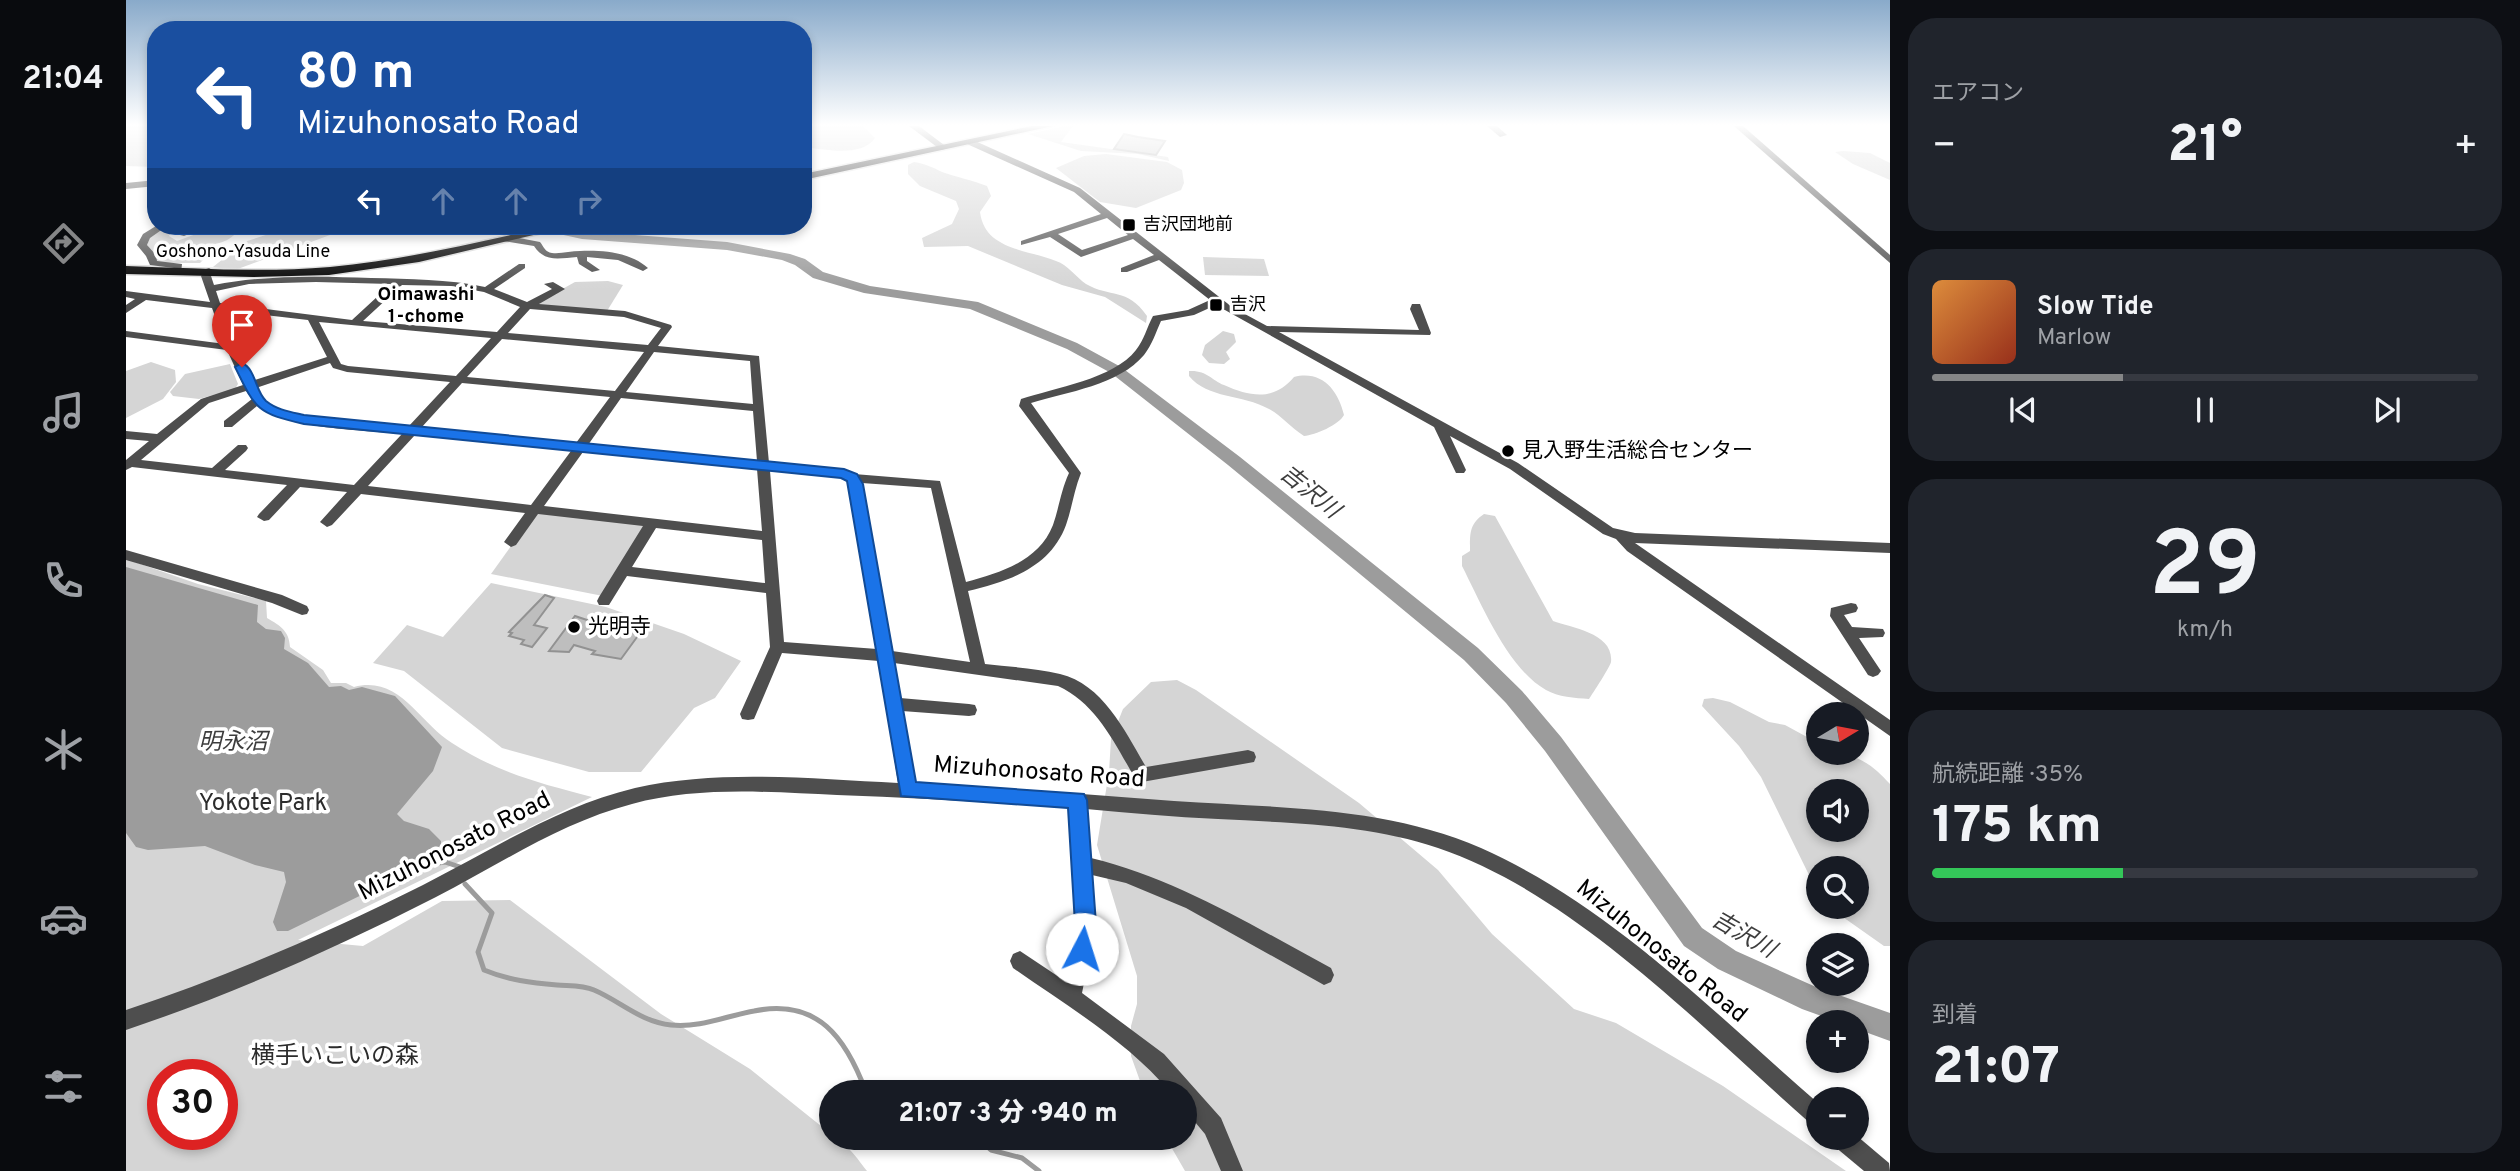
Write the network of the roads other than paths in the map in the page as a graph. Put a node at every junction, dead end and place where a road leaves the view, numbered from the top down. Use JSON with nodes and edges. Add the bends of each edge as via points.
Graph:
{"nodes":[{"id":1,"x":1057,"y":181,"type":"edge"},
{"id":2,"x":1799,"y":181,"type":"edge"},
{"id":3,"x":147,"y":184,"type":"edge"},
{"id":4,"x":126,"y":186,"type":"edge"},
{"id":5,"x":1109,"y":214,"type":"junction"},
{"id":6,"x":1051,"y":234,"type":"junction"},
{"id":7,"x":148,"y":235,"type":"edge"},
{"id":8,"x":507,"y":235,"type":"edge"},
{"id":9,"x":514,"y":235,"type":"edge"},
{"id":10,"x":1136,"y":235,"type":"junction"},
{"id":11,"x":1024,"y":243,"type":"dead end"},
{"id":12,"x":582,"y":253,"type":"junction"},
{"id":13,"x":1160,"y":256,"type":"junction"},
{"id":14,"x":1890,"y":260,"type":"edge"},
{"id":15,"x":522,"y":266,"type":"dead end"},
{"id":16,"x":643,"y":268,"type":"dead end"},
{"id":17,"x":126,"y":270,"type":"edge"},
{"id":18,"x":595,"y":270,"type":"dead end"},
{"id":19,"x":1124,"y":270,"type":"dead end"},
{"id":20,"x":178,"y":271,"type":"junction"},
{"id":21,"x":209,"y":271,"type":"junction"},
{"id":22,"x":399,"y":282,"type":"junction"},
{"id":23,"x":549,"y":284,"type":"dead end"},
{"id":24,"x":210,"y":289,"type":"junction"},
{"id":25,"x":487,"y":289,"type":"junction"},
{"id":26,"x":126,"y":294,"type":"edge"},
{"id":27,"x":144,"y":297,"type":"junction"},
{"id":28,"x":1216,"y":301,"type":"junction"},
{"id":29,"x":216,"y":306,"type":"junction"},
{"id":30,"x":527,"y":306,"type":"junction"},
{"id":31,"x":1416,"y":306,"type":"dead end"},
{"id":32,"x":126,"y":310,"type":"edge"},
{"id":33,"x":312,"y":318,"type":"junction"},
{"id":34,"x":354,"y":323,"type":"junction"},
{"id":35,"x":1264,"y":328,"type":"junction"},
{"id":36,"x":126,"y":334,"type":"edge"},
{"id":37,"x":500,"y":336,"type":"junction"},
{"id":38,"x":234,"y":348,"type":"junction"},
{"id":39,"x":649,"y":349,"type":"junction"},
{"id":40,"x":333,"y":358,"type":"junction"},
{"id":41,"x":458,"y":379,"type":"junction"},
{"id":42,"x":250,"y":386,"type":"junction"},
{"id":43,"x":616,"y":395,"type":"junction"},
{"id":44,"x":258,"y":400,"type":"junction"},
{"id":45,"x":759,"y":408,"type":"junction"},
{"id":46,"x":229,"y":424,"type":"dead end"},
{"id":47,"x":1439,"y":425,"type":"junction"},
{"id":48,"x":412,"y":431,"type":"junction"},
{"id":49,"x":126,"y":435,"type":"edge"},
{"id":50,"x":158,"y":438,"type":"junction"},
{"id":51,"x":242,"y":448,"type":"dead end"},
{"id":52,"x":580,"y":448,"type":"junction"},
{"id":53,"x":128,"y":465,"type":"edge"},
{"id":54,"x":763,"y":467,"type":"junction"},
{"id":55,"x":1460,"y":470,"type":"dead end"},
{"id":56,"x":214,"y":473,"type":"junction"},
{"id":57,"x":852,"y":478,"type":"junction"},
{"id":58,"x":297,"y":482,"type":"junction"},
{"id":59,"x":358,"y":489,"type":"junction"},
{"id":60,"x":535,"y":509,"type":"junction"},
{"id":61,"x":264,"y":516,"type":"dead end"},
{"id":62,"x":327,"y":522,"type":"dead end"},
{"id":63,"x":652,"y":523,"type":"junction"},
{"id":64,"x":768,"y":536,"type":"junction"},
{"id":65,"x":1621,"y":537,"type":"junction"},
{"id":66,"x":511,"y":542,"type":"dead end"},
{"id":67,"x":1890,"y":548,"type":"edge"},
{"id":68,"x":126,"y":555,"type":"edge"},
{"id":69,"x":623,"y":571,"type":"junction"},
{"id":70,"x":961,"y":588,"type":"junction"},
{"id":71,"x":772,"y":589,"type":"junction"},
{"id":72,"x":604,"y":601,"type":"dead end"},
{"id":73,"x":1852,"y":608,"type":"dead end"},
{"id":74,"x":302,"y":611,"type":"dead end"},
{"id":75,"x":1848,"y":632,"type":"junction"},
{"id":76,"x":1878,"y":633,"type":"dead end"},
{"id":77,"x":777,"y":647,"type":"junction"},
{"id":78,"x":885,"y":656,"type":"junction"},
{"id":79,"x":979,"y":668,"type":"junction"},
{"id":80,"x":1873,"y":671,"type":"dead end"},
{"id":81,"x":894,"y":704,"type":"junction"},
{"id":82,"x":969,"y":710,"type":"dead end"},
{"id":83,"x":748,"y":715,"type":"dead end"},
{"id":84,"x":1890,"y":729,"type":"edge"},
{"id":85,"x":1248,"y":757,"type":"dead end"},
{"id":86,"x":908,"y":790,"type":"junction"},
{"id":87,"x":1077,"y":800,"type":"junction"},
{"id":88,"x":1082,"y":864,"type":"junction"},
{"id":89,"x":1020,"y":961,"type":"dead end"},
{"id":90,"x":1324,"y":975,"type":"dead end"},
{"id":91,"x":1071,"y":997,"type":"junction"},
{"id":92,"x":126,"y":1020,"type":"edge"},
{"id":93,"x":1173,"y":1080,"type":"edge"},
{"id":94,"x":1806,"y":1107,"type":"edge"},
{"id":95,"x":1197,"y":1108,"type":"edge"},
{"id":96,"x":1856,"y":1150,"type":"edge"},
{"id":97,"x":1232,"y":1171,"type":"edge"},
{"id":98,"x":1881,"y":1171,"type":"edge"}],
"edges":[{"from":1,"to":5,"type":"street"},
{"from":2,"to":14,"type":"street"},
{"from":3,"to":4,"type":"street"},
{"from":5,"to":6,"type":"street"},
{"from":5,"to":10,"type":"street"},
{"from":6,"to":10,"type":"street","via":[[1082,254]]},
{"from":6,"to":11,"type":"street"},
{"from":7,"to":20,"type":"street","via":[[142,246],[153,263],[179,265]]},
{"from":8,"to":21,"type":"main road","name":"Goshono-Yasuda Line","via":[[402,261],[329,271]]},
{"from":9,"to":12,"type":"street","via":[[537,244],[551,256]]},
{"from":10,"to":13,"type":"street"},
{"from":12,"to":16,"type":"street","via":[[618,256]]},
{"from":12,"to":18,"type":"street","via":[[582,262]]},
{"from":13,"to":19,"type":"street"},
{"from":13,"to":28,"type":"street"},
{"from":15,"to":25,"type":"street"},
{"from":17,"to":20,"type":"main road","name":"Goshono-Yasuda Line"},
{"from":20,"to":21,"type":"main road","name":"Goshono-Yasuda Line"},
{"from":21,"to":24,"type":"street"},
{"from":22,"to":24,"type":"street","via":[[248,281]]},
{"from":22,"to":25,"type":"street"},
{"from":22,"to":34,"type":"street"},
{"from":23,"to":30,"type":"street","via":[[560,289]]},
{"from":24,"to":29,"type":"street"},
{"from":25,"to":30,"type":"street"},
{"from":26,"to":27,"type":"street"},
{"from":27,"to":29,"type":"street"},
{"from":27,"to":32,"type":"street"},
{"from":28,"to":35,"type":"street"},
{"from":28,"to":70,"type":"street","via":[[1181,315],[1157,318],[1140,353],[1115,370],[1025,401],[1075,473],[1059,526],[1052,544],[1011,575]]},
{"from":29,"to":33,"type":"street"},
{"from":29,"to":38,"type":"street"},
{"from":30,"to":37,"type":"street"},
{"from":30,"to":39,"type":"street","via":[[625,314],[667,327]]},
{"from":31,"to":35,"type":"street","via":[[1426,333]]},
{"from":33,"to":34,"type":"street"},
{"from":33,"to":40,"type":"street"},
{"from":34,"to":37,"type":"street"},
{"from":35,"to":47,"type":"street"},
{"from":36,"to":38,"type":"street"},
{"from":37,"to":39,"type":"street"},
{"from":37,"to":41,"type":"street"},
{"from":38,"to":42,"type":"street"},
{"from":39,"to":43,"type":"street"},
{"from":39,"to":45,"type":"street","via":[[755,358]]},
{"from":40,"to":41,"type":"street","via":[[337,366],[348,369]]},
{"from":40,"to":42,"type":"street"},
{"from":41,"to":43,"type":"street"},
{"from":41,"to":48,"type":"street"},
{"from":42,"to":44,"type":"street"},
{"from":42,"to":50,"type":"street","via":[[205,401]]},
{"from":43,"to":45,"type":"street"},
{"from":43,"to":52,"type":"street"},
{"from":44,"to":46,"type":"street"},
{"from":44,"to":48,"type":"street","via":[[277,413],[304,419]]},
{"from":45,"to":54,"type":"street"},
{"from":47,"to":55,"type":"street"},
{"from":47,"to":65,"type":"street","via":[[1514,466]]},
{"from":48,"to":52,"type":"street"},
{"from":48,"to":59,"type":"street"},
{"from":49,"to":50,"type":"street"},
{"from":50,"to":53,"type":"street"},
{"from":51,"to":56,"type":"street"},
{"from":52,"to":54,"type":"street"},
{"from":52,"to":60,"type":"street"},
{"from":53,"to":56,"type":"street"},
{"from":54,"to":57,"type":"street"},
{"from":54,"to":64,"type":"street"},
{"from":56,"to":58,"type":"street"},
{"from":57,"to":70,"type":"street","via":[[936,484]]},
{"from":57,"to":78,"type":"street"},
{"from":58,"to":59,"type":"street"},
{"from":58,"to":61,"type":"street"},
{"from":59,"to":60,"type":"street"},
{"from":59,"to":62,"type":"street"},
{"from":60,"to":63,"type":"street"},
{"from":60,"to":66,"type":"street"},
{"from":63,"to":64,"type":"street"},
{"from":63,"to":69,"type":"street"},
{"from":64,"to":71,"type":"street"},
{"from":65,"to":67,"type":"street"},
{"from":65,"to":84,"type":"street"},
{"from":68,"to":74,"type":"street","via":[[277,599]]},
{"from":69,"to":71,"type":"street"},
{"from":69,"to":72,"type":"street"},
{"from":70,"to":79,"type":"street"},
{"from":71,"to":77,"type":"street"},
{"from":73,"to":75,"type":"street","via":[[1836,612]]},
{"from":75,"to":76,"type":"street"},
{"from":75,"to":80,"type":"street"},
{"from":77,"to":78,"type":"street"},
{"from":77,"to":83,"type":"street"},
{"from":78,"to":79,"type":"street"},
{"from":78,"to":81,"type":"street"},
{"from":79,"to":85,"type":"street","via":[[1073,684],[1110,722],[1142,775]]},
{"from":81,"to":82,"type":"street"},
{"from":81,"to":86,"type":"street"},
{"from":86,"to":87,"type":"street","name":"Mizuhonosato Road"},
{"from":86,"to":92,"type":"street","name":"Mizuhonosato Road","via":[[688,785],[607,804],[274,966]]},
{"from":87,"to":88,"type":"street"},
{"from":87,"to":94,"type":"street","name":"Mizuhonosato Road","via":[[1374,824],[1469,851],[1516,873],[1606,935]]},
{"from":88,"to":90,"type":"street","via":[[1127,875],[1192,902]]},
{"from":88,"to":91,"type":"street","via":[[1086,924]]},
{"from":89,"to":91,"type":"street"},
{"from":91,"to":93,"type":"street","via":[[1137,1044]]},
{"from":95,"to":97,"type":"street","via":[[1213,1126]]},
{"from":96,"to":98,"type":"street"}]}
